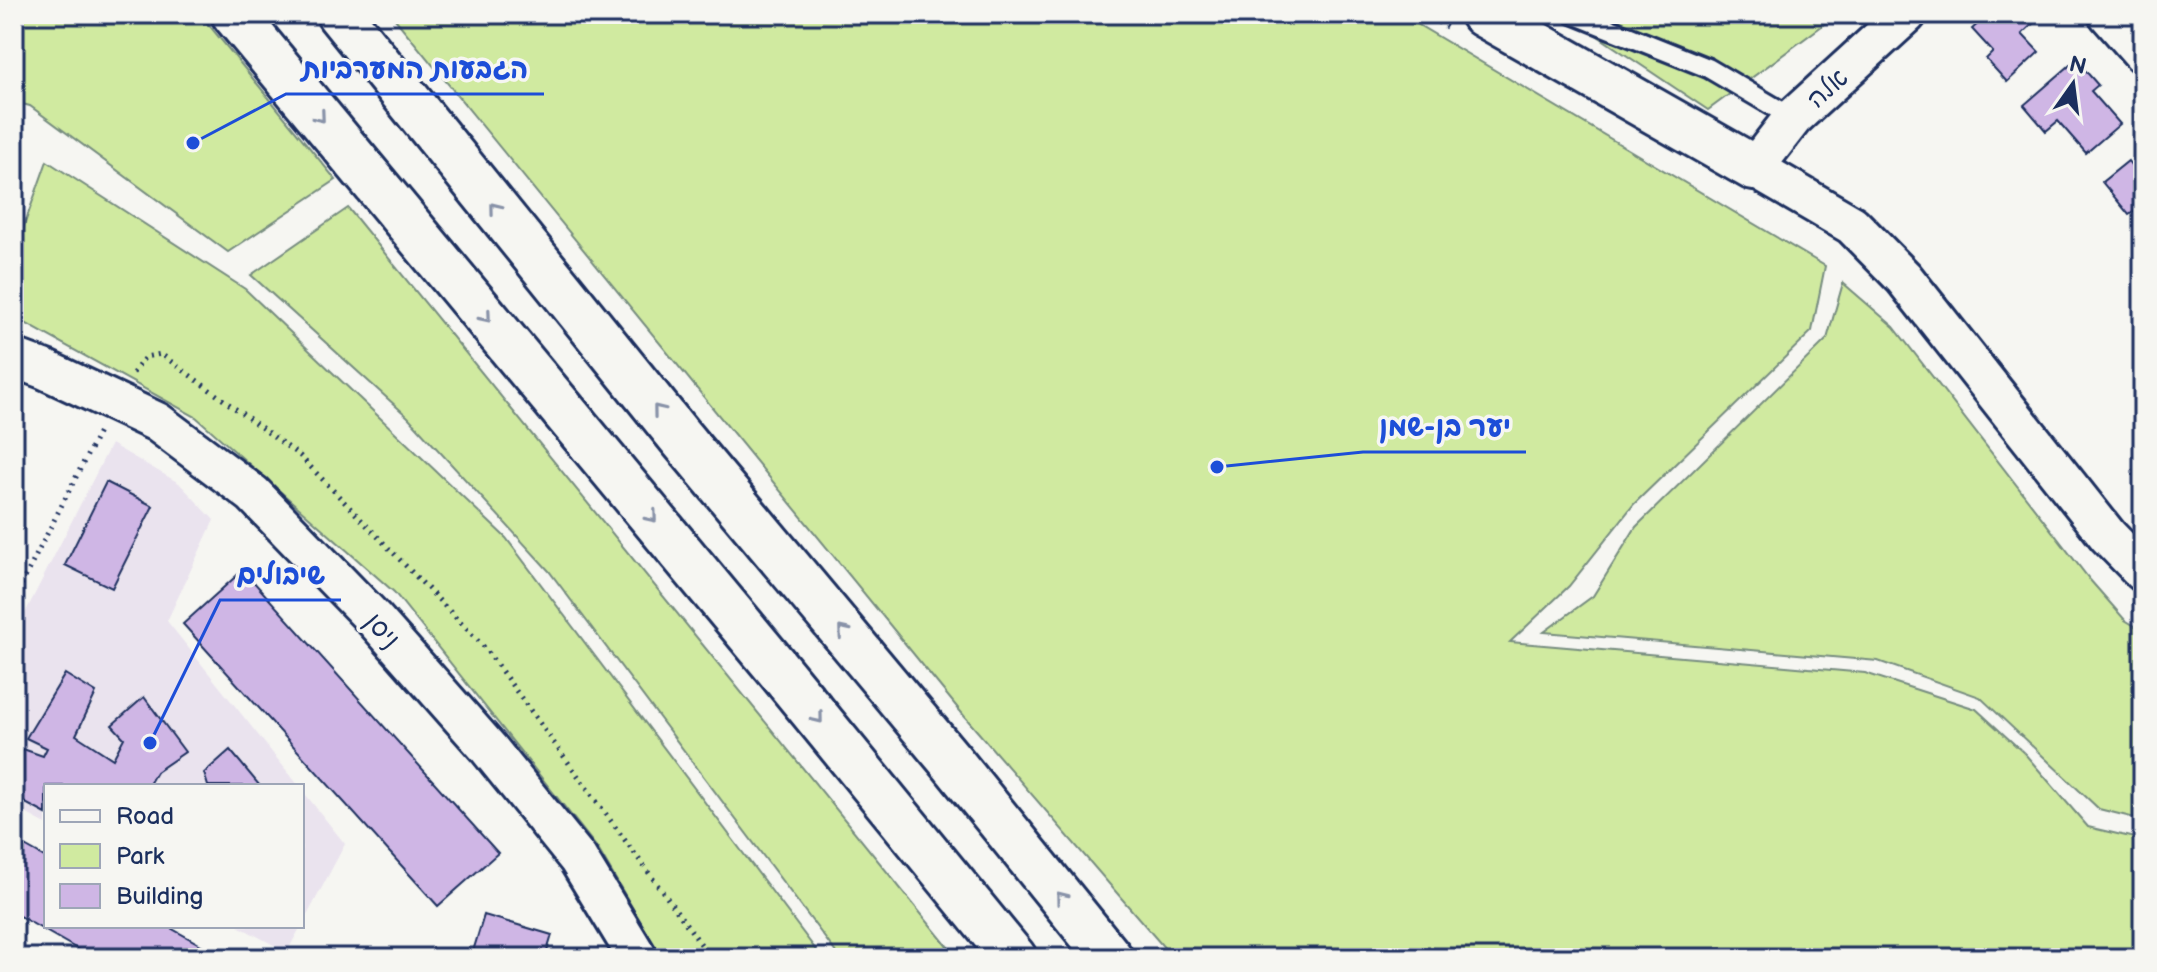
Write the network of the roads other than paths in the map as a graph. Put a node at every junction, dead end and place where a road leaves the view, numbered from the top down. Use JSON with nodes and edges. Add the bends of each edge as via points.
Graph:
{"nodes":[{"id":1,"x":234,"y":14,"type":"edge"},
{"id":2,"x":339,"y":14,"type":"edge"},
{"id":3,"x":1573,"y":14,"type":"edge"},
{"id":4,"x":1907,"y":14,"type":"edge"},
{"id":5,"x":2108,"y":14,"type":"edge"},
{"id":6,"x":1467,"y":22,"type":"edge"},
{"id":7,"x":2143,"y":54,"type":"edge"},
{"id":8,"x":1793,"y":118,"type":"junction"},
{"id":9,"x":1754,"y":168,"type":"junction"},
{"id":10,"x":14,"y":358,"type":"edge"},
{"id":11,"x":2143,"y":572,"type":"edge"},
{"id":12,"x":638,"y":958,"type":"edge"},
{"id":13,"x":1014,"y":958,"type":"edge"},
{"id":14,"x":1110,"y":958,"type":"edge"}],
"edges":[{"from":1,"to":13,"type":"main road","one_way":true},
{"from":14,"to":2,"type":"main road","one_way":true},
{"from":3,"to":8,"type":"lane","via":[[1708,68]]},
{"from":4,"to":8,"type":"street","name":"אלה"},
{"from":5,"to":7,"type":"street"},
{"from":6,"to":9,"type":"main road"},
{"from":8,"to":9,"type":"street","name":"אלה"},
{"from":9,"to":11,"type":"street","via":[[1841,218],[1874,244],[2108,536]]},
{"from":10,"to":12,"type":"street","name":"ניסן","via":[[157,422],[253,494],[489,749],[578,859]]}]}
